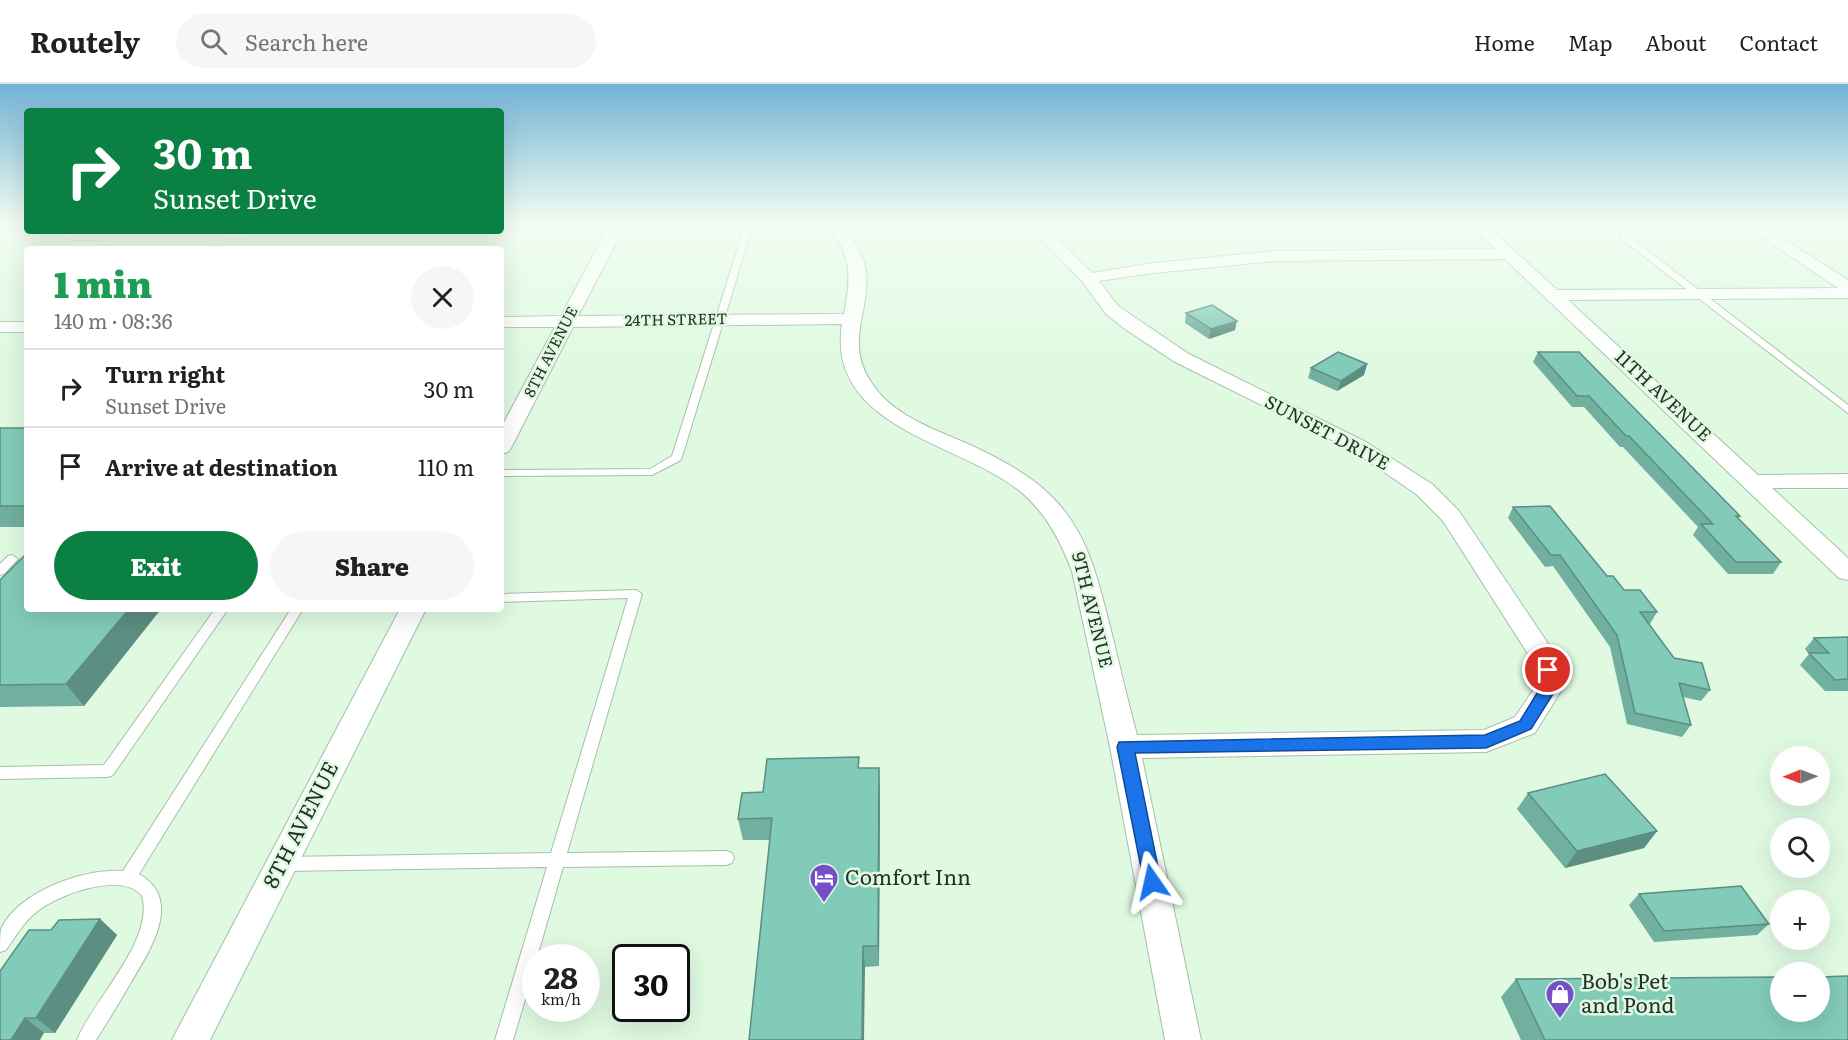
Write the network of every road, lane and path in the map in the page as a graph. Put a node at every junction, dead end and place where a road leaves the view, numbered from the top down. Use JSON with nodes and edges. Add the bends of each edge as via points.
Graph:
{"nodes":[{"id":1,"x":595,"y":268,"type":"edge"},
{"id":2,"x":735,"y":268,"type":"edge"},
{"id":3,"x":857,"y":268,"type":"edge"},
{"id":4,"x":1078,"y":268,"type":"edge"},
{"id":5,"x":1157,"y":268,"type":"edge"},
{"id":6,"x":1523,"y":268,"type":"edge"},
{"id":7,"x":1664,"y":268,"type":"edge"},
{"id":8,"x":1818,"y":268,"type":"edge"},
{"id":9,"x":1088,"y":278,"type":"junction"},
{"id":10,"x":1848,"y":287,"type":"edge"},
{"id":11,"x":1848,"y":293,"type":"edge"},
{"id":12,"x":1698,"y":294,"type":"junction"},
{"id":13,"x":1556,"y":295,"type":"junction"},
{"id":14,"x":718,"y":319,"type":"junction"},
{"id":15,"x":851,"y":319,"type":"junction"},
{"id":16,"x":567,"y":321,"type":"junction"},
{"id":17,"x":504,"y":322,"type":"edge"},
{"id":18,"x":0,"y":327,"type":"edge"},
{"id":19,"x":24,"y":327,"type":"edge"},
{"id":20,"x":1848,"y":410,"type":"edge"},
{"id":21,"x":504,"y":442,"type":"edge"},
{"id":22,"x":504,"y":472,"type":"edge"},
{"id":23,"x":1848,"y":481,"type":"edge"},
{"id":24,"x":1753,"y":482,"type":"junction"},
{"id":25,"x":0,"y":559,"type":"edge"},
{"id":26,"x":0,"y":571,"type":"edge"},
{"id":27,"x":1848,"y":572,"type":"edge"},
{"id":28,"x":504,"y":598,"type":"edge"},
{"id":29,"x":220,"y":612,"type":"edge"},
{"id":30,"x":295,"y":612,"type":"edge"},
{"id":31,"x":411,"y":612,"type":"edge"},
{"id":32,"x":1125,"y":747,"type":"junction"},
{"id":33,"x":0,"y":773,"type":"edge"},
{"id":34,"x":726,"y":858,"type":"dead end"},
{"id":35,"x":557,"y":860,"type":"junction"},
{"id":36,"x":281,"y":864,"type":"junction"},
{"id":37,"x":127,"y":879,"type":"junction"},
{"id":38,"x":0,"y":944,"type":"edge"},
{"id":39,"x":86,"y":1040,"type":"edge"},
{"id":40,"x":190,"y":1040,"type":"edge"},
{"id":41,"x":504,"y":1040,"type":"edge"},
{"id":42,"x":1183,"y":1040,"type":"edge"}],
"edges":[{"from":1,"to":16,"type":"street","name":"8TH AVENUE"},
{"from":2,"to":14,"type":"lane"},
{"from":3,"to":15,"type":"street","name":"9TH AVENUE","via":[[857,293]]},
{"from":4,"to":9,"type":"street","name":"SUNSET DRIVE"},
{"from":5,"to":9,"type":"street"},
{"from":6,"to":13,"type":"street","name":"11TH AVENUE"},
{"from":7,"to":12,"type":"lane"},
{"from":8,"to":10,"type":"street"},
{"from":9,"to":32,"type":"street","name":"SUNSET DRIVE","via":[[1112,310],[1182,358],[1359,446],[1424,489],[1472,546],[1540,652],[1550,686],[1525,725],[1486,741]]},
{"from":11,"to":12,"type":"street"},
{"from":12,"to":13,"type":"street"},
{"from":12,"to":20,"type":"lane"},
{"from":13,"to":24,"type":"street","name":"11TH AVENUE"},
{"from":14,"to":15,"type":"street","name":"24TH STREET"},
{"from":14,"to":16,"type":"street","name":"24TH STREET"},
{"from":14,"to":22,"type":"lane","via":[[677,458],[652,472]]},
{"from":15,"to":32,"type":"street","name":"9TH AVENUE","via":[[850,360],[871,396],[912,427],[935,435],[1026,484],[1059,517],[1075,543],[1084,571]]},
{"from":16,"to":17,"type":"street","name":"24TH STREET"},
{"from":16,"to":21,"type":"street","name":"8TH AVENUE"},
{"from":18,"to":19,"type":"street"},
{"from":23,"to":24,"type":"street"},
{"from":24,"to":27,"type":"street","name":"11TH AVENUE"},
{"from":25,"to":26,"type":"lane","via":[[12,559]]},
{"from":28,"to":35,"type":"lane","via":[[636,594]]},
{"from":29,"to":33,"type":"lane","via":[[108,771]]},
{"from":30,"to":37,"type":"lane"},
{"from":31,"to":36,"type":"street","name":"8TH AVENUE"},
{"from":32,"to":42,"type":"street","name":"9TH AVENUE"},
{"from":34,"to":35,"type":"lane"},
{"from":35,"to":36,"type":"lane"},
{"from":35,"to":41,"type":"lane"},
{"from":36,"to":40,"type":"street","name":"8TH AVENUE"},
{"from":37,"to":38,"type":"lane","via":[[82,883],[52,894],[33,905]]},
{"from":37,"to":39,"type":"lane","via":[[146,887],[153,910],[150,928],[145,943]]}]}
